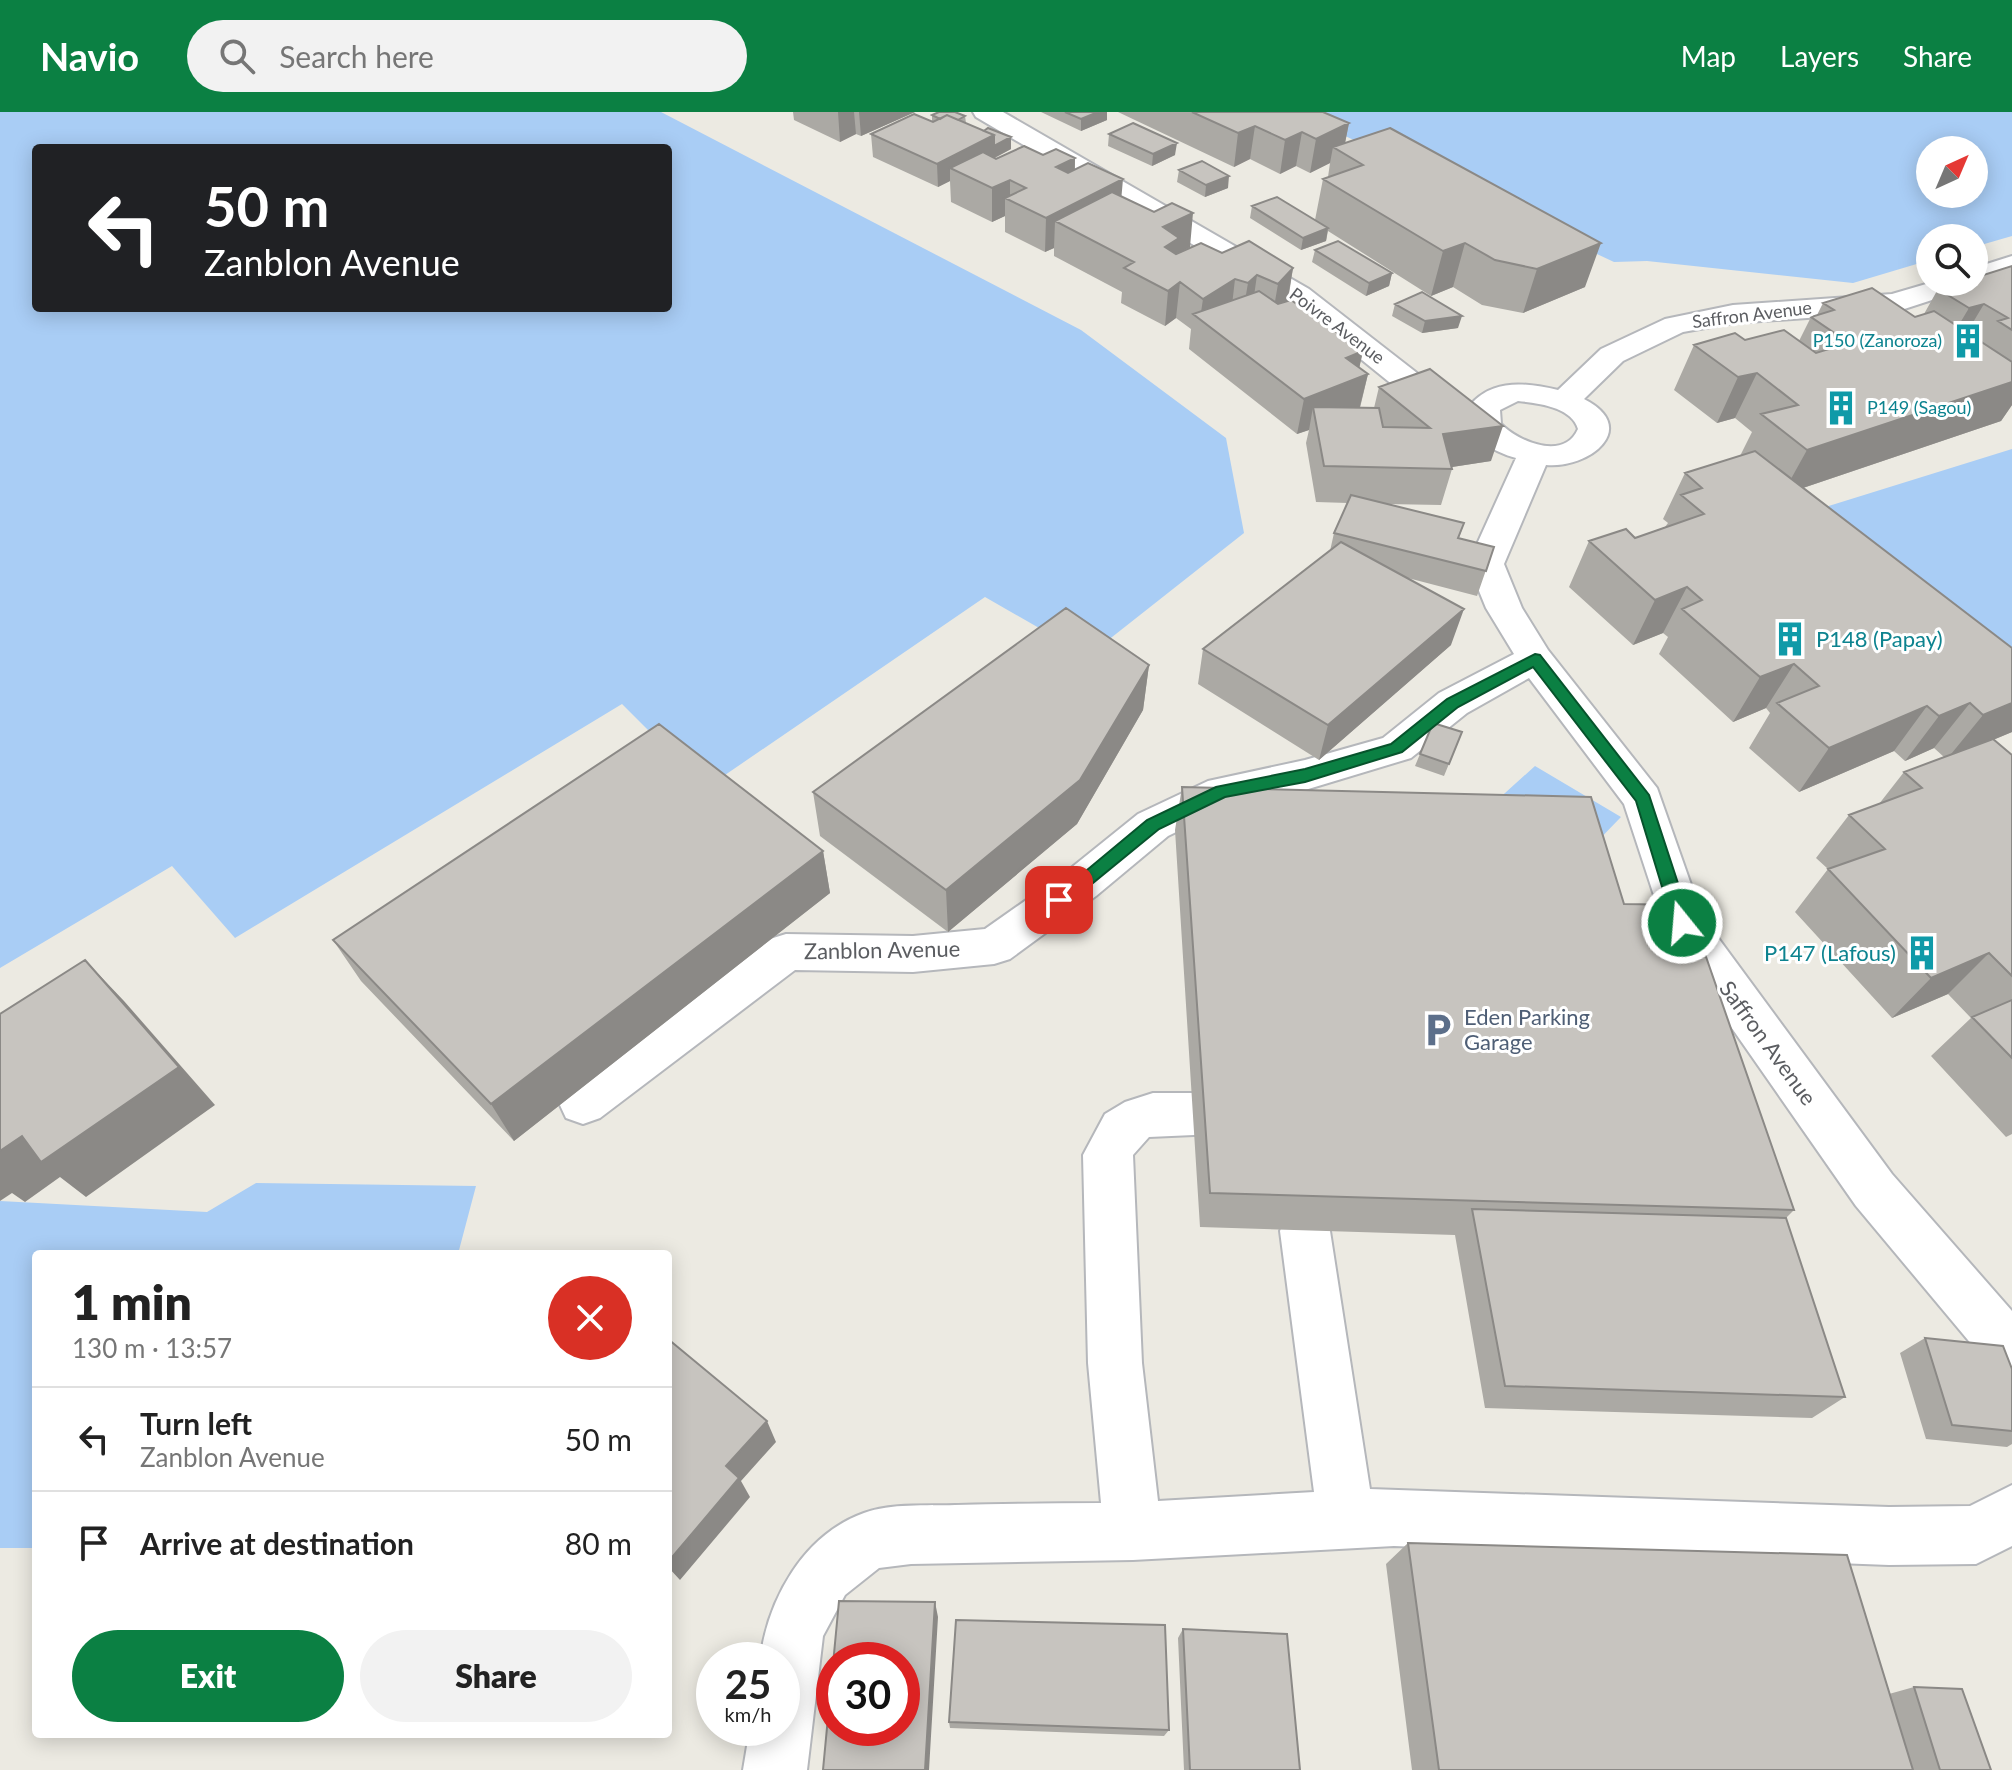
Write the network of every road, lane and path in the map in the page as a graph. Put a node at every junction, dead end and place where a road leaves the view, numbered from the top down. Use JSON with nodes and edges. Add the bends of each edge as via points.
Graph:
{"nodes":[{"id":1,"x":985,"y":112,"type":"edge"},
{"id":2,"x":2012,"y":264,"type":"edge"},
{"id":3,"x":1988,"y":273,"type":"edge"},
{"id":4,"x":1917,"y":296,"type":"edge"},
{"id":5,"x":1565,"y":400,"type":"junction"},
{"id":6,"x":1482,"y":416,"type":"junction"},
{"id":7,"x":1534,"y":454,"type":"junction"},
{"id":8,"x":1535,"y":659,"type":"junction"},
{"id":9,"x":583,"y":1103,"type":"dead end"},
{"id":10,"x":1194,"y":1114,"type":"dead end"},
{"id":11,"x":1305,"y":1231,"type":"edge"},
{"id":12,"x":2012,"y":1351,"type":"edge"},
{"id":13,"x":2012,"y":1514,"type":"edge"},
{"id":14,"x":1346,"y":1519,"type":"junction"},
{"id":15,"x":1133,"y":1531,"type":"junction"},
{"id":16,"x":792,"y":1642,"type":"edge"},
{"id":17,"x":778,"y":1746,"type":"edge"},
{"id":18,"x":775,"y":1770,"type":"edge"}],
"edges":[{"from":1,"to":6,"type":"street","name":"Poivre Avenue","via":[[1299,295],[1415,387]]},
{"from":2,"to":3,"type":"street"},
{"from":4,"to":5,"type":"street","name":"Saffron Avenue","via":[[1895,303],[1733,314],[1675,325],[1612,355]]},
{"from":5,"to":6,"type":"street","via":[[1516,392],[1492,400]]},
{"from":5,"to":7,"type":"street","via":[[1589,418],[1592,439],[1570,453]]},
{"from":6,"to":7,"type":"street","via":[[1492,435]]},
{"from":7,"to":8,"type":"street","name":"Saffron Avenue","via":[[1486,564],[1504,608]]},
{"from":8,"to":9,"type":"street","name":"Zanblon Avenue","via":[[1453,703],[1397,748],[1222,792],[1153,825],[994,946],[913,954],[786,952]]},
{"from":8,"to":12,"type":"street","name":"Saffron Avenue","via":[[1643,799],[1682,923],[1874,1190]]},
{"from":10,"to":15,"type":"street","via":[[1140,1117],[1120,1133],[1108,1155],[1115,1363]]},
{"from":11,"to":14,"type":"street"},
{"from":13,"to":14,"type":"street","via":[[1976,1535]]},
{"from":14,"to":15,"type":"street"},
{"from":15,"to":16,"type":"street","via":[[911,1535],[867,1541],[824,1574]]},
{"from":17,"to":18,"type":"street"}]}
